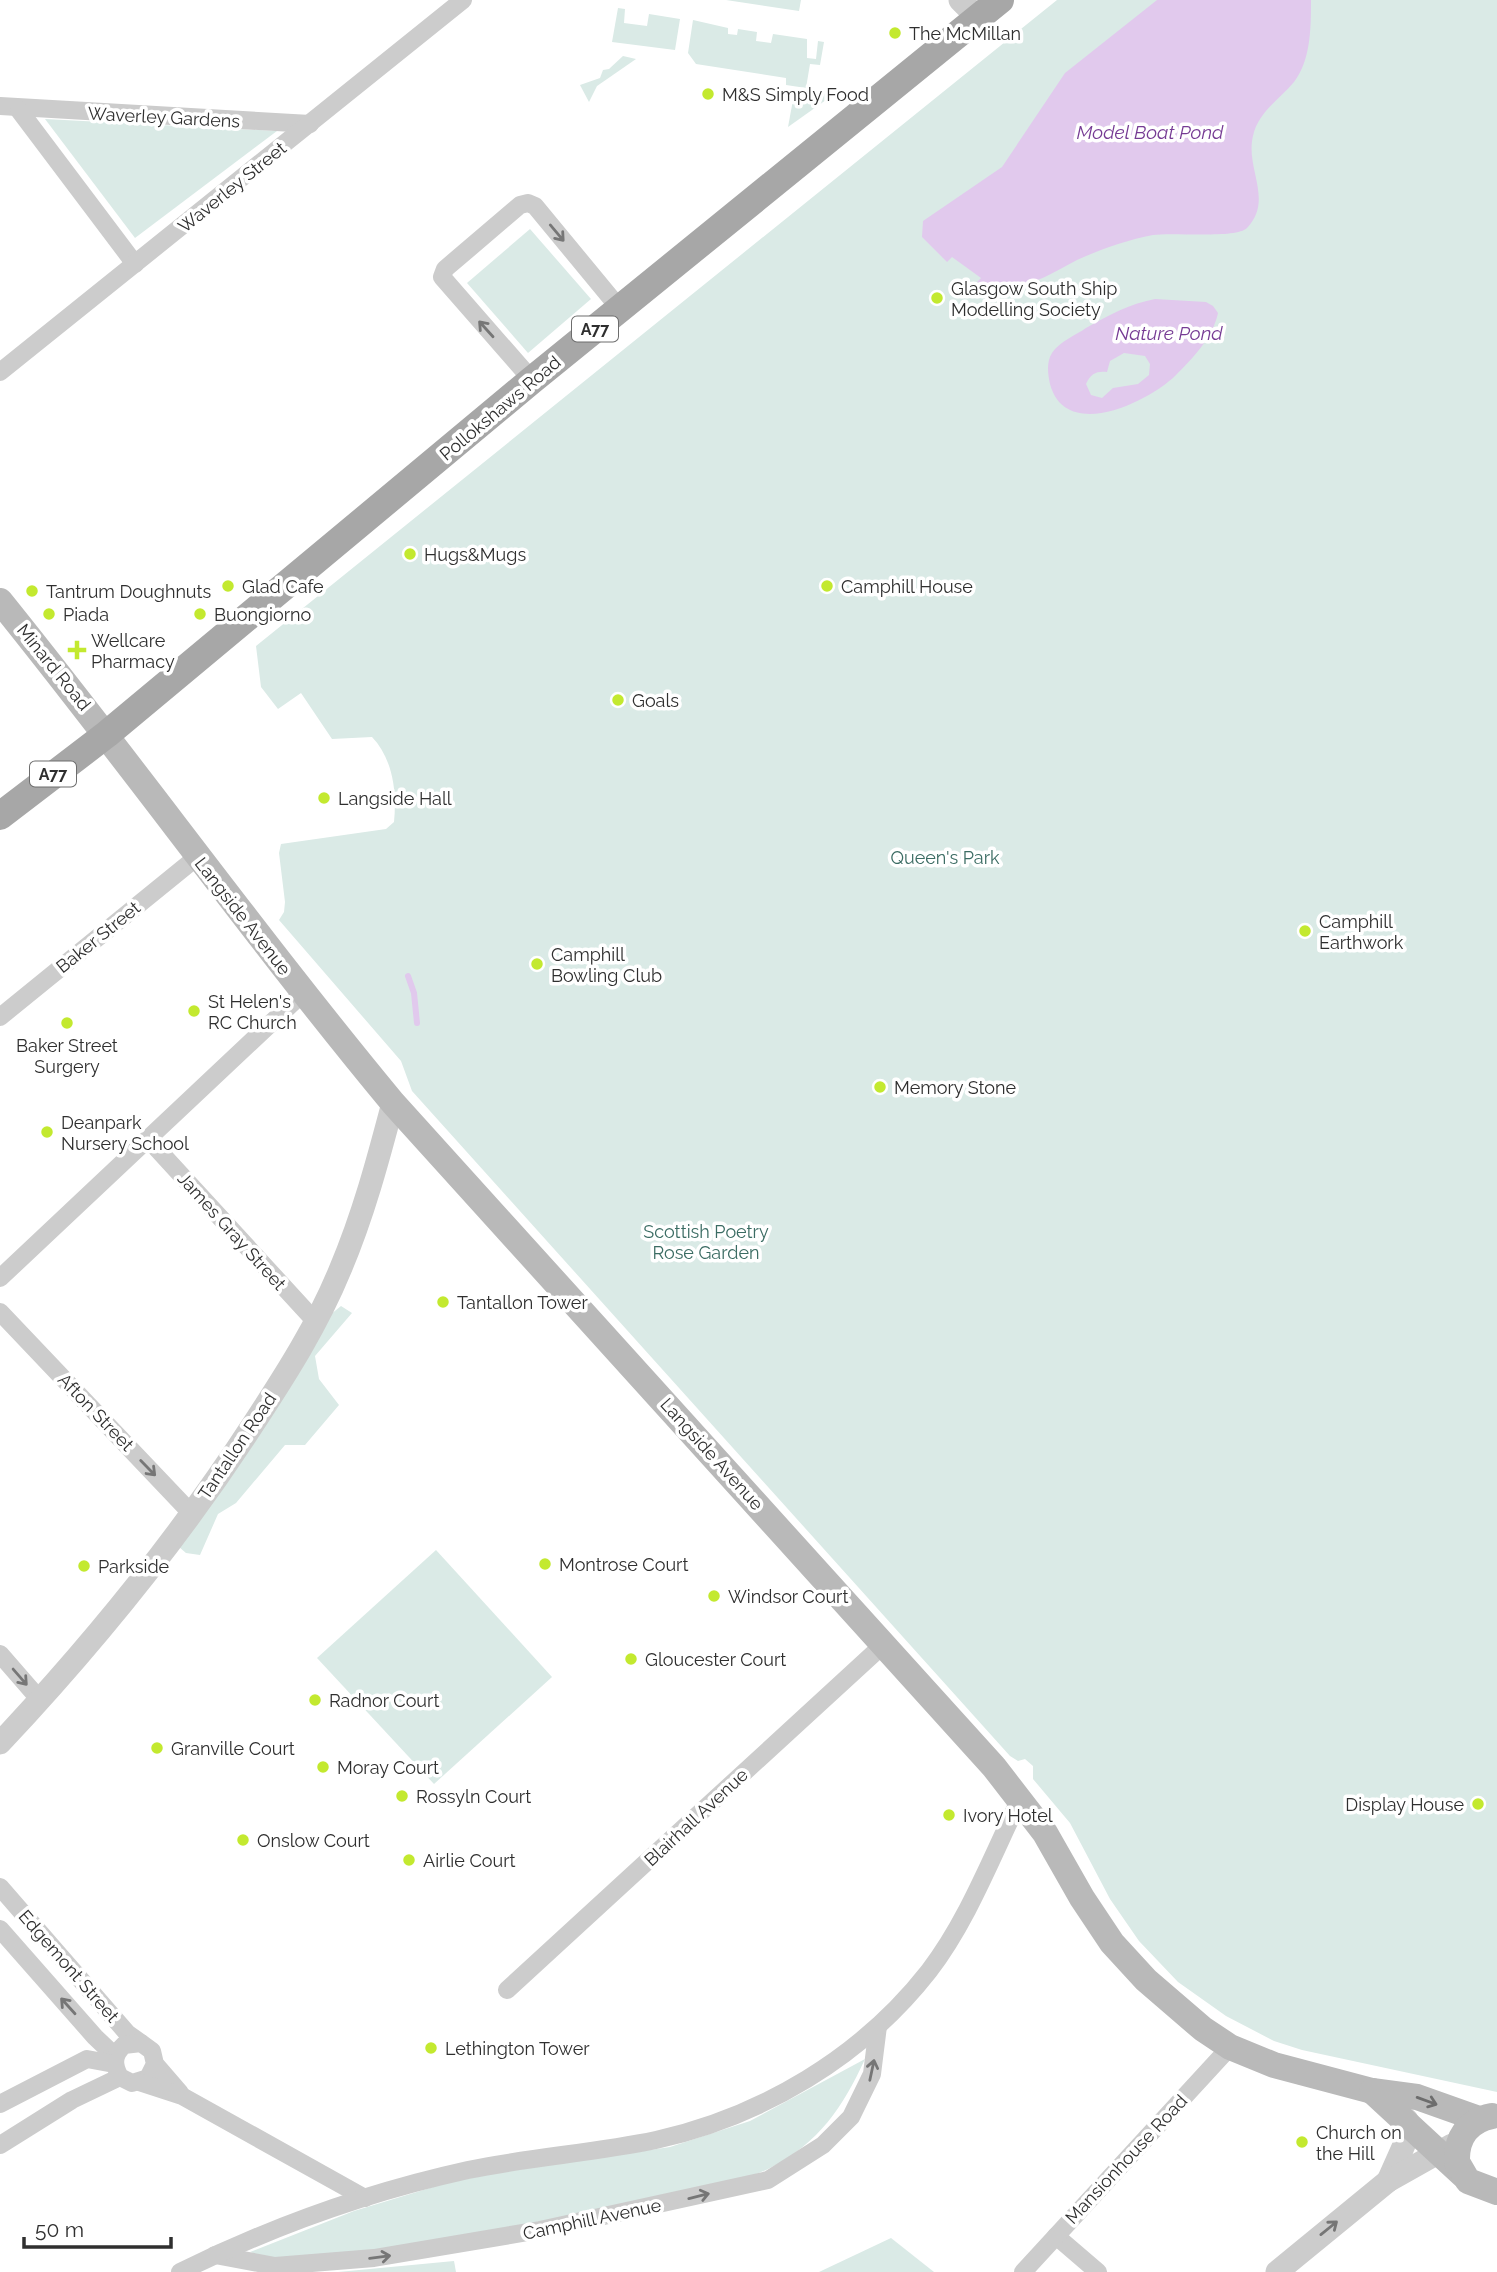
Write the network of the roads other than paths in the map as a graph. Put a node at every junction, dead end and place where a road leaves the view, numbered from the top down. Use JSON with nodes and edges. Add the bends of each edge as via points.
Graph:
{"nodes":[{"id":1,"x":463,"y":0,"type":"edge"},
{"id":2,"x":979,"y":6,"type":"edge"},
{"id":3,"x":0,"y":106,"type":"edge"},
{"id":4,"x":19,"y":110,"type":"junction"},
{"id":5,"x":310,"y":124,"type":"junction"},
{"id":6,"x":135,"y":264,"type":"junction"},
{"id":7,"x":620,"y":309,"type":"junction"},
{"id":8,"x":0,"y":372,"type":"edge"},
{"id":9,"x":531,"y":380,"type":"junction"},
{"id":10,"x":0,"y":601,"type":"edge"},
{"id":11,"x":107,"y":734,"type":"junction"},
{"id":12,"x":0,"y":816,"type":"edge"},
{"id":13,"x":197,"y":857,"type":"junction"},
{"id":14,"x":303,"y":993,"type":"junction"},
{"id":15,"x":0,"y":1017,"type":"edge"},
{"id":16,"x":393,"y":1103,"type":"junction"},
{"id":17,"x":149,"y":1140,"type":"junction"},
{"id":18,"x":0,"y":1278,"type":"edge"},
{"id":19,"x":0,"y":1312,"type":"edge"},
{"id":20,"x":315,"y":1321,"type":"junction"},
{"id":21,"x":191,"y":1513,"type":"junction"},
{"id":22,"x":884,"y":1644,"type":"junction"},
{"id":23,"x":0,"y":1654,"type":"edge"},
{"id":24,"x":40,"y":1700,"type":"junction"},
{"id":25,"x":0,"y":1744,"type":"edge"},
{"id":26,"x":1020,"y":1798,"type":"junction"},
{"id":27,"x":0,"y":1886,"type":"edge"},
{"id":28,"x":0,"y":1929,"type":"edge"},
{"id":29,"x":507,"y":1990,"type":"dead end"},
{"id":30,"x":878,"y":2026,"type":"junction"},
{"id":31,"x":141,"y":2043,"type":"junction"},
{"id":32,"x":1230,"y":2047,"type":"junction"},
{"id":33,"x":155,"y":2064,"type":"junction"},
{"id":34,"x":117,"y":2066,"type":"junction"},
{"id":35,"x":139,"y":2082,"type":"junction"},
{"id":36,"x":1372,"y":2091,"type":"junction"},
{"id":37,"x":182,"y":2096,"type":"junction"},
{"id":38,"x":0,"y":2104,"type":"edge"},
{"id":39,"x":1488,"y":2118,"type":"edge"},
{"id":40,"x":1407,"y":2120,"type":"junction"},
{"id":41,"x":0,"y":2145,"type":"edge"},
{"id":42,"x":1449,"y":2147,"type":"junction"},
{"id":43,"x":1388,"y":2181,"type":"junction"},
{"id":44,"x":1497,"y":2192,"type":"edge"},
{"id":45,"x":365,"y":2198,"type":"junction"},
{"id":46,"x":1056,"y":2236,"type":"junction"},
{"id":47,"x":215,"y":2255,"type":"junction"},
{"id":48,"x":180,"y":2272,"type":"edge"},
{"id":49,"x":1023,"y":2272,"type":"edge"},
{"id":50,"x":1098,"y":2272,"type":"edge"},
{"id":51,"x":1277,"y":2272,"type":"edge"}],
"edges":[{"from":1,"to":5,"type":"street","name":"Waverley Street"},
{"from":2,"to":7,"type":"main road","name":"Pollokshaws Road","number":"A77"},
{"from":3,"to":4,"type":"street","name":"Waverley Gardens"},
{"from":4,"to":5,"type":"street","name":"Waverley Gardens"},
{"from":4,"to":6,"type":"street"},
{"from":5,"to":6,"type":"street","name":"Waverley Street"},
{"from":6,"to":8,"type":"street","name":"Waverley Street"},
{"from":7,"to":9,"type":"main road","name":"Pollokshaws Road","number":"A77"},
{"from":9,"to":7,"type":"street","one_way":true,"via":[[442,275],[520,205],[535,206]]},
{"from":9,"to":11,"type":"main road","name":"Pollokshaws Road","number":"A77"},
{"from":10,"to":11,"type":"main road","name":"Minard Road"},
{"from":11,"to":12,"type":"main road","name":"Pollokshaws Road","number":"A77"},
{"from":11,"to":13,"type":"main road","name":"Langside Avenue"},
{"from":13,"to":14,"type":"main road","name":"Langside Avenue"},
{"from":13,"to":15,"type":"street","name":"Baker Street"},
{"from":14,"to":16,"type":"main road","name":"Langside Avenue"},
{"from":14,"to":17,"type":"street"},
{"from":16,"to":20,"type":"street","name":"Tantallon Road","via":[[354,1237]]},
{"from":16,"to":22,"type":"main road","name":"Langside Avenue"},
{"from":17,"to":18,"type":"street"},
{"from":17,"to":20,"type":"street","name":"James Gray Street"},
{"from":19,"to":21,"type":"street","name":"Afton Street","one_way":true},
{"from":20,"to":21,"type":"street","name":"Tantallon Road","via":[[278,1385]]},
{"from":21,"to":24,"type":"street","name":"Tantallon Road","via":[[126,1600]]},
{"from":22,"to":26,"type":"main road","name":"Langside Avenue"},
{"from":22,"to":29,"type":"street","name":"Blairhall Avenue"},
{"from":23,"to":24,"type":"street","one_way":true},
{"from":24,"to":25,"type":"street","name":"Tantallon Road"},
{"from":26,"to":30,"type":"street","via":[[944,1949]]},
{"from":26,"to":32,"type":"main road","name":"Langside Avenue","via":[[1112,1942],[1166,1998]]},
{"from":27,"to":31,"type":"street","name":"Edgemont Street","via":[[127,2033]]},
{"from":34,"to":28,"type":"street","name":"Edgemont Street","one_way":true},
{"from":30,"to":45,"type":"street","via":[[799,2084],[743,2113],[700,2128],[655,2140],[468,2170]]},
{"from":47,"to":30,"type":"street","name":"Camphill Avenue","one_way":true,"via":[[275,2266],[374,2258],[528,2232],[768,2180],[823,2146],[851,2117],[872,2074]]},
{"from":31,"to":33,"type":"street","via":[[152,2051]]},
{"from":31,"to":34,"type":"street","via":[[124,2045]]},
{"from":32,"to":36,"type":"main road","name":"Langside Avenue","via":[[1274,2065]]},
{"from":32,"to":46,"type":"street","name":"Mansionhouse Road"},
{"from":33,"to":35,"type":"street","via":[[152,2073]]},
{"from":33,"to":37,"type":"street"},
{"from":34,"to":35,"type":"street","via":[[132,2083]]},
{"from":34,"to":38,"type":"street","via":[[88,2059]]},
{"from":34,"to":41,"type":"street"},
{"from":35,"to":37,"type":"street"},
{"from":36,"to":39,"type":"main road","name":"Langside Avenue","one_way":true,"via":[[1417,2097]]},
{"from":36,"to":40,"type":"main road","name":"Langside Avenue"},
{"from":37,"to":45,"type":"street"},
{"from":39,"to":42,"type":"main road"},
{"from":40,"to":42,"type":"main road","name":"Langside Avenue"},
{"from":40,"to":43,"type":"street","via":[[1405,2145]]},
{"from":42,"to":43,"type":"street"},
{"from":42,"to":44,"type":"main road","name":"Langside Avenue","via":[[1463,2175],[1478,2187]]},
{"from":51,"to":43,"type":"street","one_way":true},
{"from":45,"to":47,"type":"street"},
{"from":46,"to":49,"type":"street","name":"Mansionhouse Road"},
{"from":46,"to":50,"type":"street"},
{"from":47,"to":48,"type":"street"}]}
